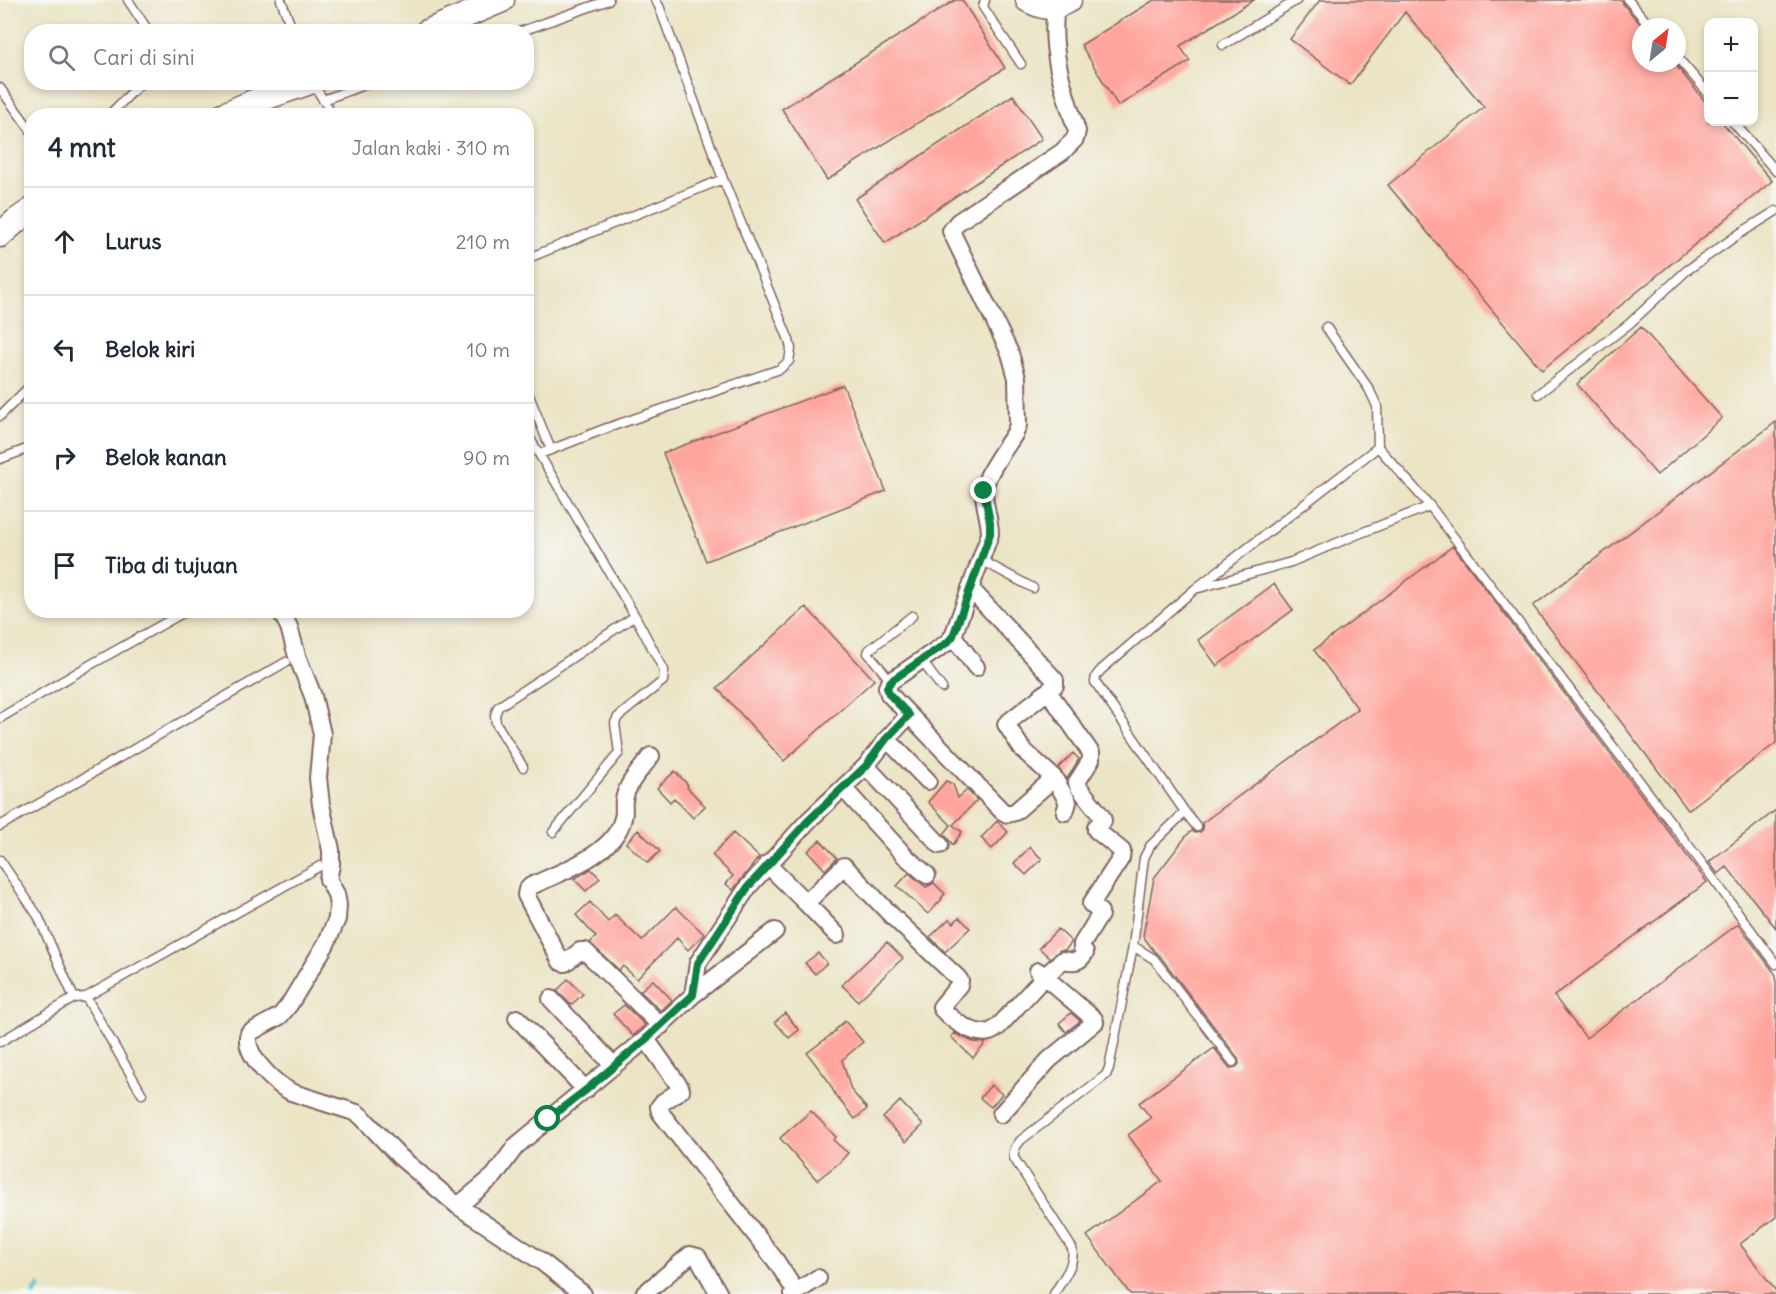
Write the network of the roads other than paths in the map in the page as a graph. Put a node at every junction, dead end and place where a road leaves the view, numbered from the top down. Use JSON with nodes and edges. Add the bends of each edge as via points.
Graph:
{"nodes":[{"id":1,"x":128,"y":0,"type":"edge"},
{"id":2,"x":281,"y":0,"type":"edge"},
{"id":3,"x":502,"y":0,"type":"edge"},
{"id":4,"x":609,"y":0,"type":"edge"},
{"id":5,"x":655,"y":0,"type":"edge"},
{"id":6,"x":985,"y":0,"type":"edge"},
{"id":7,"x":1028,"y":0,"type":"edge"},
{"id":8,"x":1297,"y":0,"type":"edge"},
{"id":9,"x":1632,"y":1,"type":"edge"},
{"id":10,"x":1063,"y":4,"type":"edge"},
{"id":11,"x":1644,"y":18,"type":"edge"},
{"id":12,"x":144,"y":24,"type":"edge"},
{"id":13,"x":290,"y":24,"type":"edge"},
{"id":14,"x":446,"y":24,"type":"edge"},
{"id":15,"x":534,"y":27,"type":"edge"},
{"id":16,"x":1223,"y":45,"type":"dead end"},
{"id":17,"x":1021,"y":64,"type":"dead end"},
{"id":18,"x":1686,"y":67,"type":"edge"},
{"id":19,"x":0,"y":88,"type":"edge"},
{"id":20,"x":1704,"y":88,"type":"edge"},
{"id":21,"x":134,"y":90,"type":"edge"},
{"id":22,"x":306,"y":90,"type":"edge"},
{"id":23,"x":316,"y":90,"type":"edge"},
{"id":24,"x":116,"y":108,"type":"edge"},
{"id":25,"x":239,"y":108,"type":"edge"},
{"id":26,"x":328,"y":108,"type":"edge"},
{"id":27,"x":24,"y":121,"type":"edge"},
{"id":28,"x":1737,"y":126,"type":"edge"},
{"id":29,"x":1776,"y":171,"type":"edge"},
{"id":30,"x":723,"y":179,"type":"junction"},
{"id":31,"x":1776,"y":211,"type":"edge"},
{"id":32,"x":24,"y":216,"type":"edge"},
{"id":33,"x":0,"y":235,"type":"edge"},
{"id":34,"x":534,"y":257,"type":"edge"},
{"id":35,"x":1326,"y":327,"type":"dead end"},
{"id":36,"x":24,"y":392,"type":"edge"},
{"id":37,"x":1538,"y":394,"type":"dead end"},
{"id":38,"x":534,"y":408,"type":"edge"},
{"id":39,"x":0,"y":416,"type":"edge"},
{"id":40,"x":534,"y":445,"type":"edge"},
{"id":41,"x":1378,"y":447,"type":"junction"},
{"id":42,"x":24,"y":450,"type":"edge"},
{"id":43,"x":551,"y":450,"type":"junction"},
{"id":44,"x":540,"y":454,"type":"junction"},
{"id":45,"x":0,"y":459,"type":"edge"},
{"id":46,"x":1430,"y":506,"type":"junction"},
{"id":47,"x":981,"y":560,"type":"junction"},
{"id":48,"x":970,"y":588,"type":"junction"},
{"id":49,"x":1033,"y":588,"type":"dead end"},
{"id":50,"x":1195,"y":589,"type":"junction"},
{"id":51,"x":635,"y":616,"type":"junction"},
{"id":52,"x":912,"y":616,"type":"dead end"},
{"id":53,"x":174,"y":618,"type":"edge"},
{"id":54,"x":285,"y":618,"type":"edge"},
{"id":55,"x":953,"y":636,"type":"junction"},
{"id":56,"x":921,"y":660,"type":"junction"},
{"id":57,"x":286,"y":662,"type":"dead end"},
{"id":58,"x":976,"y":667,"type":"dead end"},
{"id":59,"x":891,"y":681,"type":"junction"},
{"id":60,"x":942,"y":688,"type":"dead end"},
{"id":61,"x":1048,"y":691,"type":"junction"},
{"id":62,"x":909,"y":715,"type":"junction"},
{"id":63,"x":0,"y":718,"type":"edge"},
{"id":64,"x":886,"y":739,"type":"junction"},
{"id":65,"x":651,"y":756,"type":"dead end"},
{"id":66,"x":866,"y":766,"type":"junction"},
{"id":67,"x":523,"y":767,"type":"dead end"},
{"id":68,"x":1054,"y":778,"type":"junction"},
{"id":69,"x":928,"y":781,"type":"dead end"},
{"id":70,"x":843,"y":788,"type":"junction"},
{"id":71,"x":1185,"y":812,"type":"junction"},
{"id":72,"x":1065,"y":813,"type":"dead end"},
{"id":73,"x":0,"y":826,"type":"edge"},
{"id":74,"x":1197,"y":827,"type":"dead end"},
{"id":75,"x":553,"y":832,"type":"dead end"},
{"id":76,"x":940,"y":845,"type":"dead end"},
{"id":77,"x":0,"y":860,"type":"edge"},
{"id":78,"x":767,"y":864,"type":"junction"},
{"id":79,"x":321,"y":866,"type":"dead end"},
{"id":80,"x":927,"y":875,"type":"dead end"},
{"id":81,"x":806,"y":903,"type":"junction"},
{"id":82,"x":775,"y":931,"type":"dead end"},
{"id":83,"x":837,"y":936,"type":"dead end"},
{"id":84,"x":1133,"y":946,"type":"junction"},
{"id":85,"x":1776,"y":964,"type":"edge"},
{"id":86,"x":1042,"y":973,"type":"junction"},
{"id":87,"x":693,"y":995,"type":"junction"},
{"id":88,"x":86,"y":997,"type":"junction"},
{"id":89,"x":74,"y":998,"type":"junction"},
{"id":90,"x":551,"y":999,"type":"dead end"},
{"id":91,"x":517,"y":1018,"type":"dead end"},
{"id":92,"x":661,"y":1026,"type":"junction"},
{"id":93,"x":646,"y":1039,"type":"junction"},
{"id":94,"x":0,"y":1042,"type":"edge"},
{"id":95,"x":1233,"y":1062,"type":"dead end"},
{"id":96,"x":614,"y":1066,"type":"junction"},
{"id":97,"x":586,"y":1090,"type":"junction"},
{"id":98,"x":142,"y":1094,"type":"dead end"},
{"id":99,"x":1001,"y":1114,"type":"dead end"},
{"id":100,"x":458,"y":1206,"type":"junction"},
{"id":101,"x":818,"y":1278,"type":"dead end"},
{"id":102,"x":794,"y":1293,"type":"edge"},
{"id":103,"x":583,"y":1294,"type":"edge"},
{"id":104,"x":644,"y":1294,"type":"edge"},
{"id":105,"x":719,"y":1294,"type":"edge"},
{"id":106,"x":1054,"y":1294,"type":"edge"}],
"edges":[{"from":1,"to":12,"type":"lane"},
{"from":2,"to":13,"type":"lane"},
{"from":3,"to":14,"type":"main road"},
{"from":4,"to":15,"type":"lane"},
{"from":5,"to":30,"type":"lane"},
{"from":6,"to":17,"type":"lane","via":[[983,7]]},
{"from":7,"to":10,"type":"main road","via":[[1040,6]]},
{"from":8,"to":16,"type":"lane"},
{"from":9,"to":11,"type":"lane"},
{"from":10,"to":47,"type":"street","via":[[1054,18],[1057,69],[1077,131],[1075,140],[958,222],[951,231],[1010,353],[1017,378],[1018,425],[986,480],[990,534]]},
{"from":18,"to":20,"type":"lane"},
{"from":19,"to":27,"type":"lane"},
{"from":21,"to":24,"type":"lane"},
{"from":22,"to":25,"type":"main road"},
{"from":23,"to":26,"type":"lane"},
{"from":28,"to":29,"type":"lane"},
{"from":30,"to":34,"type":"lane"},
{"from":30,"to":43,"type":"lane","via":[[789,340],[789,361],[780,369]]},
{"from":31,"to":37,"type":"lane","via":[[1686,271],[1629,324]]},
{"from":32,"to":33,"type":"main road"},
{"from":35,"to":41,"type":"lane","via":[[1370,389],[1377,406]]},
{"from":36,"to":39,"type":"lane"},
{"from":38,"to":43,"type":"lane"},
{"from":40,"to":44,"type":"lane"},
{"from":41,"to":46,"type":"lane"},
{"from":41,"to":50,"type":"lane"},
{"from":42,"to":45,"type":"lane"},
{"from":43,"to":44,"type":"lane"},
{"from":44,"to":51,"type":"lane"},
{"from":46,"to":50,"type":"lane","via":[[1291,562]]},
{"from":46,"to":85,"type":"lane"},
{"from":47,"to":48,"type":"street"},
{"from":47,"to":49,"type":"lane"},
{"from":48,"to":55,"type":"street"},
{"from":48,"to":61,"type":"street","via":[[1054,680],[1055,686]]},
{"from":50,"to":71,"type":"lane","via":[[1101,670],[1095,682]]},
{"from":51,"to":67,"type":"lane","via":[[498,707],[496,723]]},
{"from":51,"to":75,"type":"lane","via":[[664,670],[663,681],[618,717],[615,723],[620,753]]},
{"from":52,"to":59,"type":"lane","via":[[868,653]]},
{"from":53,"to":63,"type":"lane"},
{"from":54,"to":100,"type":"street","via":[[313,696],[321,734],[318,778],[331,850],[328,879],[336,894],[337,919],[289,1005],[280,1016],[251,1031],[249,1046],[256,1061],[276,1083],[291,1092],[357,1113]]},
{"from":55,"to":56,"type":"street"},
{"from":55,"to":58,"type":"street"},
{"from":56,"to":59,"type":"street"},
{"from":56,"to":60,"type":"lane"},
{"from":57,"to":73,"type":"lane"},
{"from":59,"to":62,"type":"street","via":[[887,687],[889,694]]},
{"from":61,"to":68,"type":"street","via":[[1006,724],[1022,748]]},
{"from":61,"to":86,"type":"street","via":[[1091,753],[1091,760],[1077,782],[1079,790],[1102,817],[1103,822],[1096,830],[1122,855],[1091,904],[1101,913],[1082,944],[1086,953],[1076,963],[1063,960]]},
{"from":62,"to":64,"type":"street"},
{"from":62,"to":68,"type":"street","via":[[1002,812],[1015,812]]},
{"from":64,"to":66,"type":"street"},
{"from":64,"to":69,"type":"street"},
{"from":65,"to":92,"type":"street","via":[[628,786],[623,819],[615,834],[593,857],[531,886],[526,895],[561,963],[585,951]]},
{"from":66,"to":70,"type":"street"},
{"from":66,"to":76,"type":"street"},
{"from":68,"to":72,"type":"street","via":[[1068,802]]},
{"from":70,"to":78,"type":"street"},
{"from":70,"to":80,"type":"street"},
{"from":71,"to":74,"type":"lane"},
{"from":71,"to":84,"type":"lane","via":[[1150,846],[1144,858]]},
{"from":77,"to":89,"type":"lane","via":[[38,916]]},
{"from":78,"to":81,"type":"street"},
{"from":78,"to":87,"type":"street","via":[[698,963]]},
{"from":79,"to":88,"type":"lane"},
{"from":81,"to":83,"type":"street"},
{"from":81,"to":86,"type":"street","via":[[843,866],[958,978],[959,985],[941,1007],[972,1030],[990,1032],[998,1027]]},
{"from":82,"to":87,"type":"street"},
{"from":84,"to":95,"type":"lane","via":[[1154,959]]},
{"from":84,"to":106,"type":"lane","via":[[1106,1075],[1015,1148],[1014,1158],[1072,1248],[1074,1257]]},
{"from":86,"to":99,"type":"street","via":[[1095,1022],[1049,1060]]},
{"from":87,"to":92,"type":"street"},
{"from":88,"to":89,"type":"lane"},
{"from":88,"to":98,"type":"lane"},
{"from":89,"to":94,"type":"lane"},
{"from":90,"to":96,"type":"street"},
{"from":91,"to":97,"type":"street"},
{"from":92,"to":93,"type":"street"},
{"from":93,"to":96,"type":"street"},
{"from":93,"to":102,"type":"street","via":[[681,1087],[663,1102],[660,1112],[776,1261]]},
{"from":96,"to":97,"type":"street"},
{"from":97,"to":100,"type":"street","via":[[516,1146],[494,1176]]},
{"from":100,"to":103,"type":"street"},
{"from":101,"to":102,"type":"street"},
{"from":104,"to":105,"type":"street","via":[[690,1255],[698,1257]]}]}
